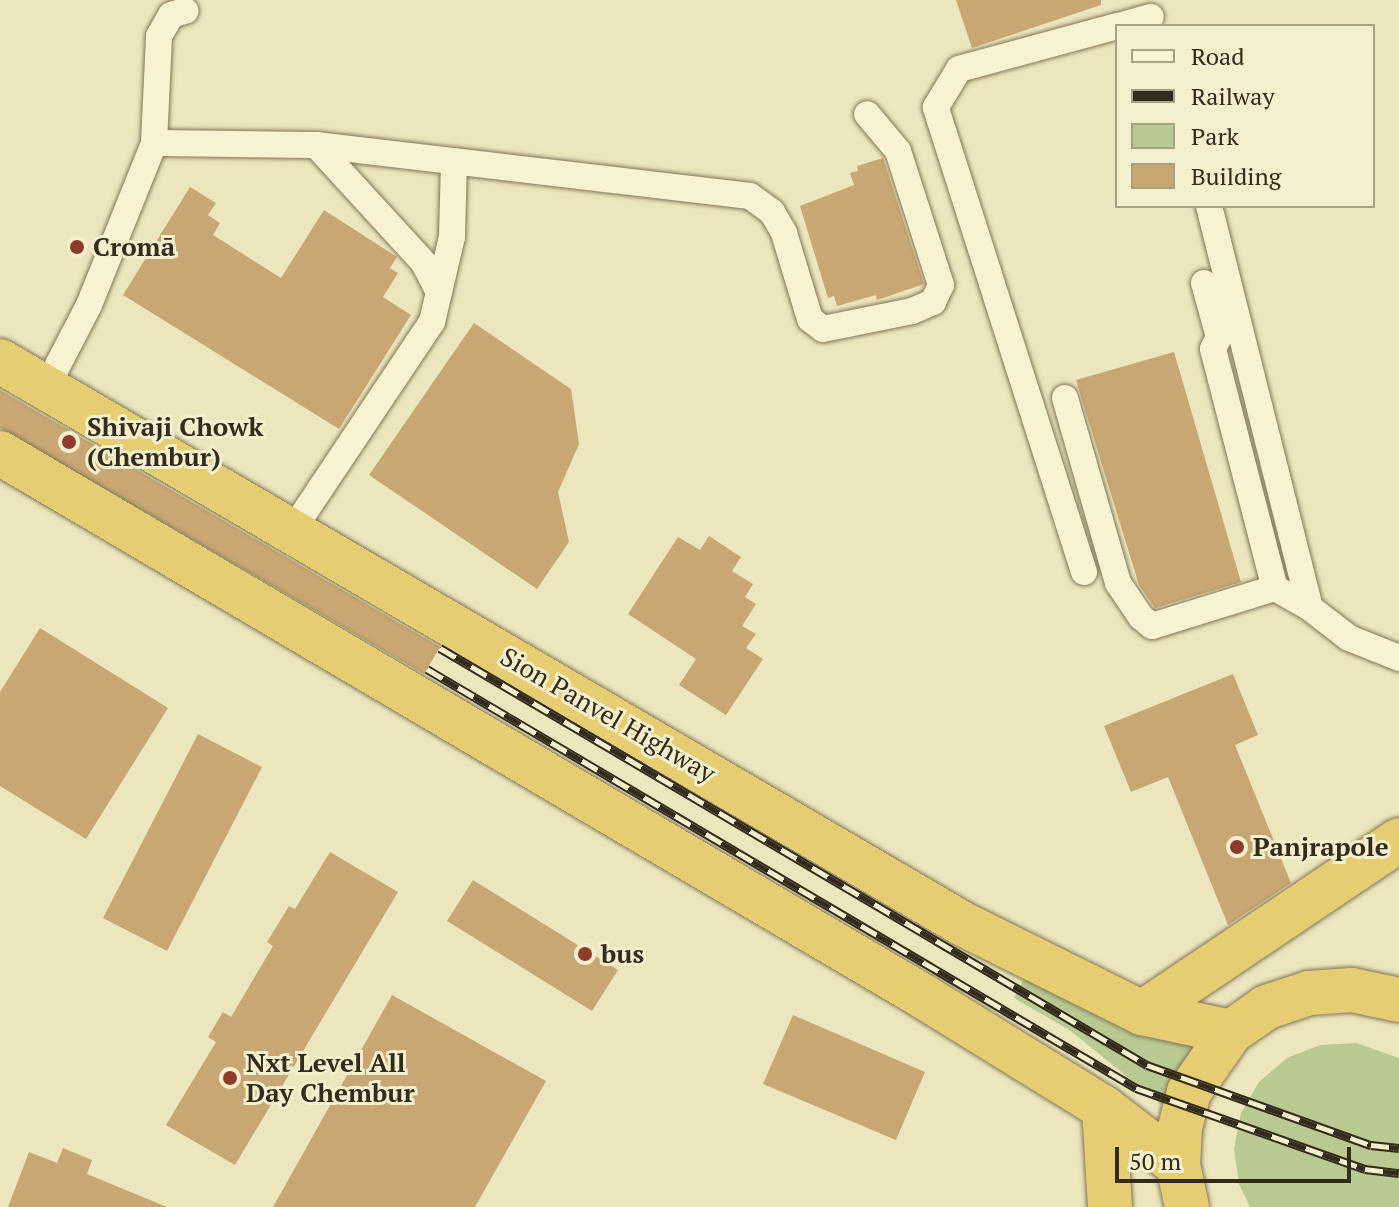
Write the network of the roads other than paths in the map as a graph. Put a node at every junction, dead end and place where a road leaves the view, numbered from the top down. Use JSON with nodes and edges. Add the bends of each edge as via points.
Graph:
{"nodes":[{"id":1,"x":185,"y":11,"type":"dead end"},
{"id":2,"x":1150,"y":14,"type":"edge"},
{"id":3,"x":1123,"y":24,"type":"edge"},
{"id":4,"x":1115,"y":27,"type":"edge"},
{"id":5,"x":867,"y":114,"type":"dead end"},
{"id":6,"x":154,"y":143,"type":"junction"},
{"id":7,"x":316,"y":145,"type":"junction"},
{"id":8,"x":454,"y":161,"type":"junction"},
{"id":9,"x":1210,"y":208,"type":"edge"},
{"id":10,"x":1204,"y":283,"type":"dead end"},
{"id":11,"x":439,"y":292,"type":"junction"},
{"id":12,"x":0,"y":361,"type":"edge"},
{"id":13,"x":46,"y":388,"type":"junction"},
{"id":14,"x":1065,"y":398,"type":"dead end"},
{"id":15,"x":0,"y":453,"type":"edge"},
{"id":16,"x":292,"y":531,"type":"junction"},
{"id":17,"x":1084,"y":572,"type":"dead end"},
{"id":18,"x":1275,"y":588,"type":"junction"},
{"id":19,"x":1310,"y":608,"type":"junction"},
{"id":20,"x":1399,"y":658,"type":"edge"},
{"id":21,"x":1399,"y":840,"type":"edge"},
{"id":22,"x":1399,"y":1000,"type":"edge"},
{"id":23,"x":1142,"y":1013,"type":"junction"},
{"id":24,"x":1231,"y":1032,"type":"junction"},
{"id":25,"x":1104,"y":1108,"type":"junction"},
{"id":26,"x":1178,"y":1165,"type":"junction"},
{"id":27,"x":1110,"y":1207,"type":"edge"},
{"id":28,"x":1187,"y":1207,"type":"edge"}],
"edges":[{"from":1,"to":6,"type":"street","via":[[171,15],[159,36]]},
{"from":2,"to":3,"type":"street"},
{"from":4,"to":17,"type":"street","via":[[959,69],[936,107]]},
{"from":5,"to":8,"type":"street","via":[[898,151],[941,285],[933,302],[912,311],[823,329],[810,319],[784,233],[772,212],[750,196]]},
{"from":6,"to":7,"type":"street"},
{"from":6,"to":13,"type":"street","via":[[89,305]]},
{"from":7,"to":8,"type":"street"},
{"from":7,"to":11,"type":"street","via":[[424,263]]},
{"from":8,"to":11,"type":"street","via":[[452,237]]},
{"from":9,"to":19,"type":"street"},
{"from":10,"to":18,"type":"street","via":[[1219,337],[1213,349]]},
{"from":11,"to":16,"type":"street","via":[[432,322]]},
{"from":12,"to":13,"type":"highway","name":"Sion Panvel Highway"},
{"from":13,"to":16,"type":"highway","name":"Sion Panvel Highway"},
{"from":14,"to":18,"type":"street","via":[[1118,583],[1141,617],[1152,626]]},
{"from":15,"to":25,"type":"highway"},
{"from":16,"to":23,"type":"highway","name":"Sion Panvel Highway","via":[[963,924]]},
{"from":18,"to":19,"type":"street"},
{"from":19,"to":20,"type":"street","via":[[1349,638]]},
{"from":21,"to":23,"type":"highway"},
{"from":22,"to":24,"type":"highway","via":[[1352,990],[1309,993],[1267,1007]]},
{"from":23,"to":24,"type":"highway","name":"Sion Panvel Highway"},
{"from":24,"to":26,"type":"highway","via":[[1189,1092]]},
{"from":25,"to":26,"type":"highway"},
{"from":25,"to":27,"type":"highway","via":[[1111,1157]]},
{"from":26,"to":28,"type":"highway"}]}
